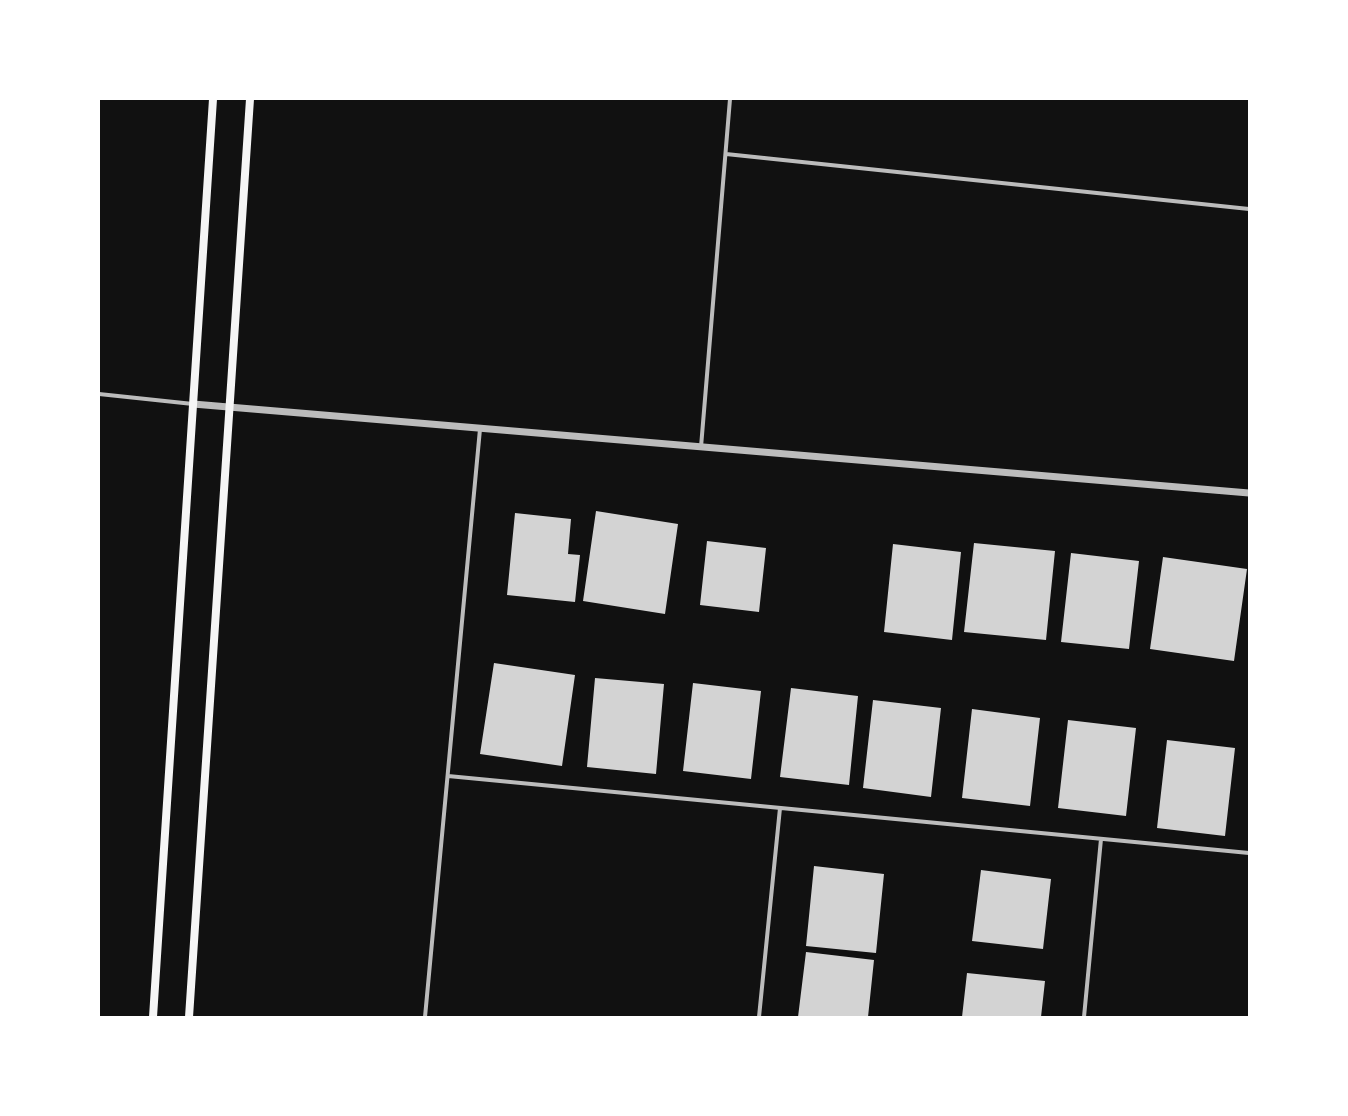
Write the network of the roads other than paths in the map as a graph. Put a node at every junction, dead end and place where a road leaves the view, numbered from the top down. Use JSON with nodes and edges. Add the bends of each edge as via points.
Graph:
{"nodes":[{"id":1,"x":213,"y":99,"type":"edge"},
{"id":2,"x":250,"y":99,"type":"edge"},
{"id":3,"x":730,"y":99,"type":"edge"},
{"id":4,"x":726,"y":154,"type":"junction"},
{"id":5,"x":1249,"y":209,"type":"edge"},
{"id":6,"x":99,"y":394,"type":"edge"},
{"id":7,"x":193,"y":404,"type":"junction"},
{"id":8,"x":229,"y":408,"type":"junction"},
{"id":9,"x":480,"y":429,"type":"junction"},
{"id":10,"x":701,"y":447,"type":"junction"},
{"id":11,"x":1249,"y":493,"type":"edge"},
{"id":12,"x":448,"y":776,"type":"junction"},
{"id":13,"x":780,"y":808,"type":"junction"},
{"id":14,"x":1101,"y":839,"type":"junction"},
{"id":15,"x":1249,"y":853,"type":"edge"},
{"id":16,"x":153,"y":1017,"type":"edge"},
{"id":17,"x":189,"y":1017,"type":"edge"},
{"id":18,"x":425,"y":1017,"type":"edge"},
{"id":19,"x":759,"y":1017,"type":"edge"},
{"id":20,"x":1084,"y":1017,"type":"edge"}],
"edges":[{"from":1,"to":7,"type":"main road"},
{"from":2,"to":8,"type":"main road"},
{"from":3,"to":4,"type":"street"},
{"from":4,"to":5,"type":"street"},
{"from":4,"to":10,"type":"street"},
{"from":6,"to":7,"type":"street"},
{"from":7,"to":8,"type":"street"},
{"from":7,"to":16,"type":"main road"},
{"from":8,"to":9,"type":"street"},
{"from":8,"to":17,"type":"main road"},
{"from":9,"to":10,"type":"street"},
{"from":9,"to":12,"type":"street"},
{"from":10,"to":11,"type":"street"},
{"from":12,"to":13,"type":"street"},
{"from":12,"to":18,"type":"street"},
{"from":13,"to":14,"type":"street"},
{"from":13,"to":19,"type":"street"},
{"from":14,"to":15,"type":"street"},
{"from":14,"to":20,"type":"street"}]}
